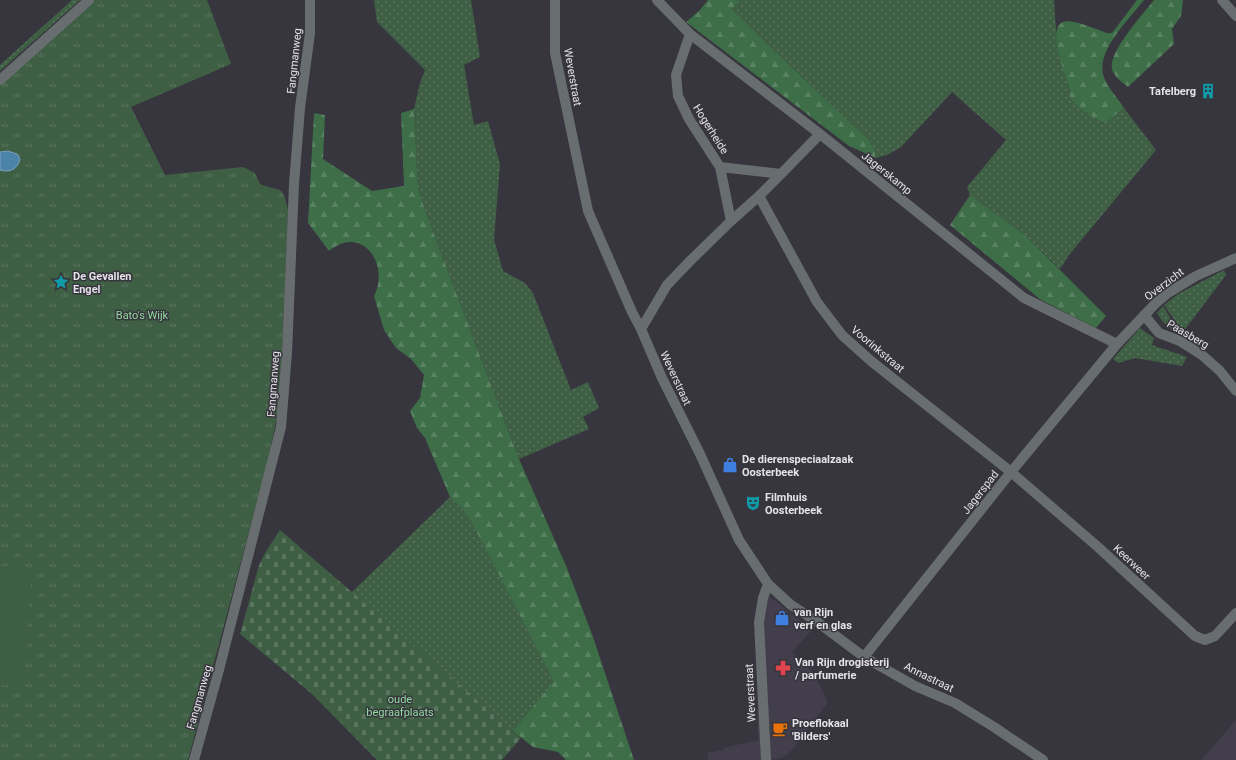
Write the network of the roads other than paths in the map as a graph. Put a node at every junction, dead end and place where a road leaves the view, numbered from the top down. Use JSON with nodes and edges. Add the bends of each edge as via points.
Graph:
{"nodes":[{"id":1,"x":89,"y":0,"type":"edge"},
{"id":2,"x":310,"y":0,"type":"edge"},
{"id":3,"x":556,"y":0,"type":"edge"},
{"id":4,"x":657,"y":0,"type":"edge"},
{"id":5,"x":1222,"y":0,"type":"edge"},
{"id":6,"x":1236,"y":16,"type":"edge"},
{"id":7,"x":690,"y":34,"type":"junction"},
{"id":8,"x":0,"y":80,"type":"edge"},
{"id":9,"x":820,"y":134,"type":"junction"},
{"id":10,"x":720,"y":167,"type":"junction"},
{"id":11,"x":781,"y":174,"type":"junction"},
{"id":12,"x":758,"y":196,"type":"junction"},
{"id":13,"x":731,"y":221,"type":"junction"},
{"id":14,"x":1236,"y":258,"type":"edge"},
{"id":15,"x":1144,"y":315,"type":"junction"},
{"id":16,"x":641,"y":329,"type":"junction"},
{"id":17,"x":1116,"y":344,"type":"junction"},
{"id":18,"x":1236,"y":391,"type":"edge"},
{"id":19,"x":1011,"y":472,"type":"junction"},
{"id":20,"x":768,"y":584,"type":"junction"},
{"id":21,"x":1236,"y":613,"type":"edge"},
{"id":22,"x":864,"y":657,"type":"junction"},
{"id":23,"x":194,"y":760,"type":"edge"},
{"id":24,"x":766,"y":760,"type":"edge"},
{"id":25,"x":1043,"y":760,"type":"edge"}],
"edges":[{"from":1,"to":8,"type":"street"},
{"from":2,"to":23,"type":"street","name":"Fangmanweg","via":[[310,33],[300,108],[294,184],[287,353],[281,427]]},
{"from":3,"to":16,"type":"street","name":"Weverstraat","via":[[556,53],[588,211]]},
{"from":4,"to":7,"type":"street","name":"Jagerskamp"},
{"from":5,"to":6,"type":"street"},
{"from":7,"to":9,"type":"street","name":"Jagerskamp"},
{"from":7,"to":10,"type":"street","name":"Hogerheide","via":[[676,75],[678,96],[689,119]]},
{"from":9,"to":11,"type":"street"},
{"from":9,"to":17,"type":"street","name":"Jagerskamp","via":[[1024,298]]},
{"from":10,"to":11,"type":"street","name":"Hogerheide"},
{"from":10,"to":13,"type":"street","name":"Hogerheide"},
{"from":11,"to":12,"type":"street"},
{"from":12,"to":13,"type":"street"},
{"from":12,"to":19,"type":"street","name":"Voorinkstraat","via":[[817,302],[842,335]]},
{"from":13,"to":16,"type":"street","via":[[667,285]]},
{"from":14,"to":15,"type":"street","name":"Overzicht","via":[[1196,276],[1168,293]]},
{"from":15,"to":17,"type":"street","name":"Overzicht"},
{"from":15,"to":18,"type":"street","name":"Paasberg","via":[[1159,333],[1180,341],[1202,355],[1220,371]]},
{"from":16,"to":20,"type":"street","name":"Weverstraat","via":[[740,540]]},
{"from":17,"to":19,"type":"street","name":"Jagerspad"},
{"from":19,"to":21,"type":"street","name":"Keerweer","via":[[1195,636],[1205,640],[1215,636]]},
{"from":19,"to":22,"type":"street","name":"Jagerspad"},
{"from":20,"to":22,"type":"street","name":"Annastraat","via":[[790,605]]},
{"from":20,"to":24,"type":"street","name":"Weverstraat","via":[[759,622]]},
{"from":22,"to":25,"type":"street","name":"Annastraat","via":[[915,686],[955,703]]}]}
